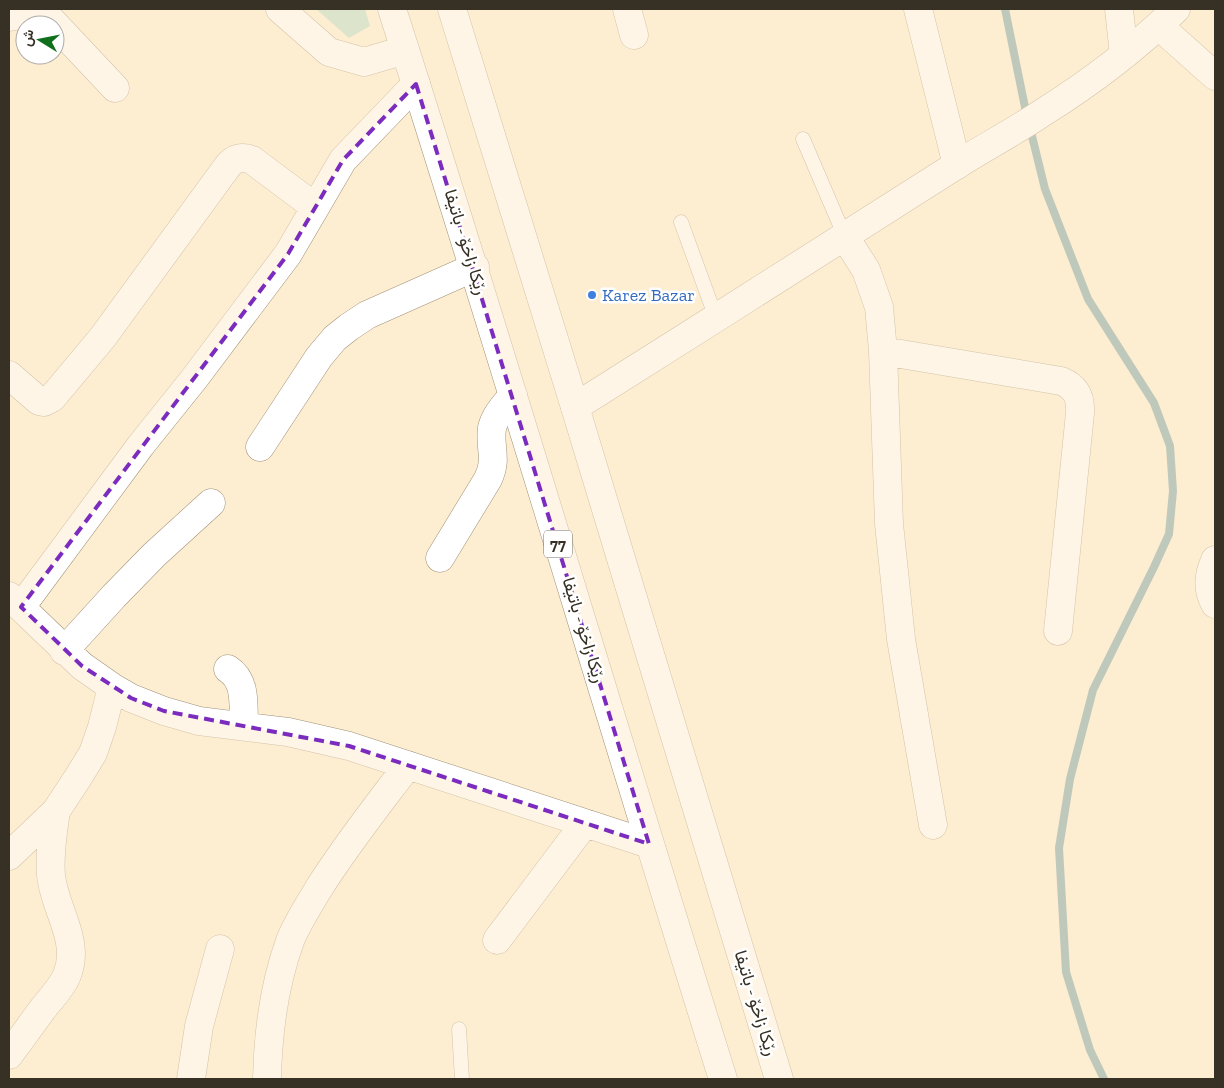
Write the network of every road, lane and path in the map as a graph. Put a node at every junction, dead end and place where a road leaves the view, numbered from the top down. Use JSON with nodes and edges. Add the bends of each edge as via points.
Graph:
{"nodes":[{"id":1,"x":280,"y":9,"type":"edge"},
{"id":2,"x":392,"y":9,"type":"edge"},
{"id":3,"x":452,"y":9,"type":"edge"},
{"id":4,"x":626,"y":9,"type":"edge"},
{"id":5,"x":918,"y":9,"type":"edge"},
{"id":6,"x":1119,"y":9,"type":"edge"},
{"id":7,"x":9,"y":17,"type":"edge"},
{"id":8,"x":1167,"y":17,"type":"edge"},
{"id":9,"x":634,"y":35,"type":"dead end"},
{"id":10,"x":405,"y":50,"type":"junction"},
{"id":11,"x":1124,"y":55,"type":"junction"},
{"id":12,"x":1215,"y":76,"type":"edge"},
{"id":13,"x":416,"y":84,"type":"junction"},
{"id":14,"x":115,"y":88,"type":"dead end"},
{"id":15,"x":803,"y":139,"type":"dead end"},
{"id":16,"x":957,"y":165,"type":"junction"},
{"id":17,"x":315,"y":207,"type":"junction"},
{"id":18,"x":681,"y":222,"type":"dead end"},
{"id":19,"x":845,"y":237,"type":"junction"},
{"id":20,"x":474,"y":267,"type":"junction"},
{"id":21,"x":716,"y":318,"type":"junction"},
{"id":22,"x":883,"y":350,"type":"junction"},
{"id":23,"x":9,"y":375,"type":"edge"},
{"id":24,"x":513,"y":394,"type":"junction"},
{"id":25,"x":575,"y":407,"type":"junction"},
{"id":26,"x":260,"y":447,"type":"dead end"},
{"id":27,"x":211,"y":503,"type":"dead end"},
{"id":28,"x":440,"y":558,"type":"dead end"},
{"id":29,"x":1215,"y":560,"type":"edge"},
{"id":30,"x":15,"y":602,"type":"edge"},
{"id":31,"x":1215,"y":604,"type":"edge"},
{"id":32,"x":1058,"y":630,"type":"dead end"},
{"id":33,"x":64,"y":651,"type":"junction"},
{"id":34,"x":228,"y":669,"type":"dead end"},
{"id":35,"x":112,"y":687,"type":"junction"},
{"id":36,"x":244,"y":726,"type":"junction"},
{"id":37,"x":408,"y":765,"type":"junction"},
{"id":38,"x":56,"y":811,"type":"junction"},
{"id":39,"x":585,"y":823,"type":"junction"},
{"id":40,"x":933,"y":825,"type":"dead end"},
{"id":41,"x":649,"y":844,"type":"junction"},
{"id":42,"x":9,"y":856,"type":"edge"},
{"id":43,"x":497,"y":940,"type":"dead end"},
{"id":44,"x":220,"y":949,"type":"dead end"},
{"id":45,"x":459,"y":1029,"type":"dead end"},
{"id":46,"x":9,"y":1055,"type":"edge"},
{"id":47,"x":191,"y":1079,"type":"edge"},
{"id":48,"x":267,"y":1079,"type":"edge"},
{"id":49,"x":462,"y":1079,"type":"edge"},
{"id":50,"x":723,"y":1079,"type":"edge"},
{"id":51,"x":779,"y":1079,"type":"edge"}],
"edges":[{"from":1,"to":10,"type":"main road","via":[[330,52],[364,62]]},
{"from":2,"to":10,"type":"main road","name":"رێکا زاخۆ - باتیفا","number":"77"},
{"from":3,"to":25,"type":"main road","name":"رێکا زاخۆ - باتیفا"},
{"from":4,"to":9,"type":"main road"},
{"from":5,"to":16,"type":"main road"},
{"from":6,"to":11,"type":"main road"},
{"from":7,"to":14,"type":"main road","via":[[30,13],[50,19]]},
{"from":8,"to":11,"type":"main road"},
{"from":8,"to":12,"type":"main road"},
{"from":10,"to":13,"type":"main road","name":"رێکا زاخۆ - باتیفا","number":"77"},
{"from":11,"to":16,"type":"main road","via":[[1041,114]]},
{"from":13,"to":17,"type":"main road","via":[[343,160]]},
{"from":13,"to":20,"type":"main road","name":"رێکا زاخۆ - باتیفا","number":"77"},
{"from":15,"to":19,"type":"lane"},
{"from":16,"to":19,"type":"main road"},
{"from":17,"to":23,"type":"main road","via":[[252,160],[238,158],[231,162],[103,337],[52,398],[39,401]]},
{"from":17,"to":30,"type":"main road","via":[[298,240],[194,380]]},
{"from":18,"to":21,"type":"lane"},
{"from":19,"to":21,"type":"main road"},
{"from":19,"to":22,"type":"main road","via":[[874,288]]},
{"from":20,"to":24,"type":"main road","name":"رێکا زاخۆ - باتیفا","number":"77"},
{"from":20,"to":26,"type":"main road","via":[[349,326],[319,357]]},
{"from":21,"to":25,"type":"main road"},
{"from":22,"to":32,"type":"main road","via":[[1061,381],[1078,393],[1081,404]]},
{"from":22,"to":40,"type":"main road","via":[[889,524],[901,639]]},
{"from":24,"to":28,"type":"main road","via":[[492,427],[493,469]]},
{"from":24,"to":41,"type":"main road","name":"رێکا زاخۆ - باتیفا","number":"77"},
{"from":25,"to":51,"type":"main road","name":"رێکا زاخۆ - باتیفا"},
{"from":27,"to":33,"type":"main road","via":[[120,589]]},
{"from":29,"to":31,"type":"main road","via":[[1209,584]]},
{"from":30,"to":33,"type":"main road"},
{"from":33,"to":35,"type":"main road"},
{"from":34,"to":36,"type":"main road","via":[[241,682]]},
{"from":35,"to":36,"type":"main road","via":[[164,711],[199,721]]},
{"from":35,"to":38,"type":"main road","via":[[93,753]]},
{"from":36,"to":37,"type":"main road","via":[[349,746]]},
{"from":37,"to":39,"type":"main road"},
{"from":37,"to":48,"type":"main road","via":[[334,864],[290,940],[274,1002]]},
{"from":38,"to":42,"type":"main road"},
{"from":38,"to":46,"type":"main road","via":[[51,875],[56,904],[67,928],[71,958],[60,987]]},
{"from":39,"to":41,"type":"main road"},
{"from":39,"to":43,"type":"main road"},
{"from":41,"to":50,"type":"main road","name":"رێکا زاخۆ - باتیفا","number":"77"},
{"from":44,"to":47,"type":"main road","via":[[199,1026]]},
{"from":45,"to":49,"type":"lane"}]}
